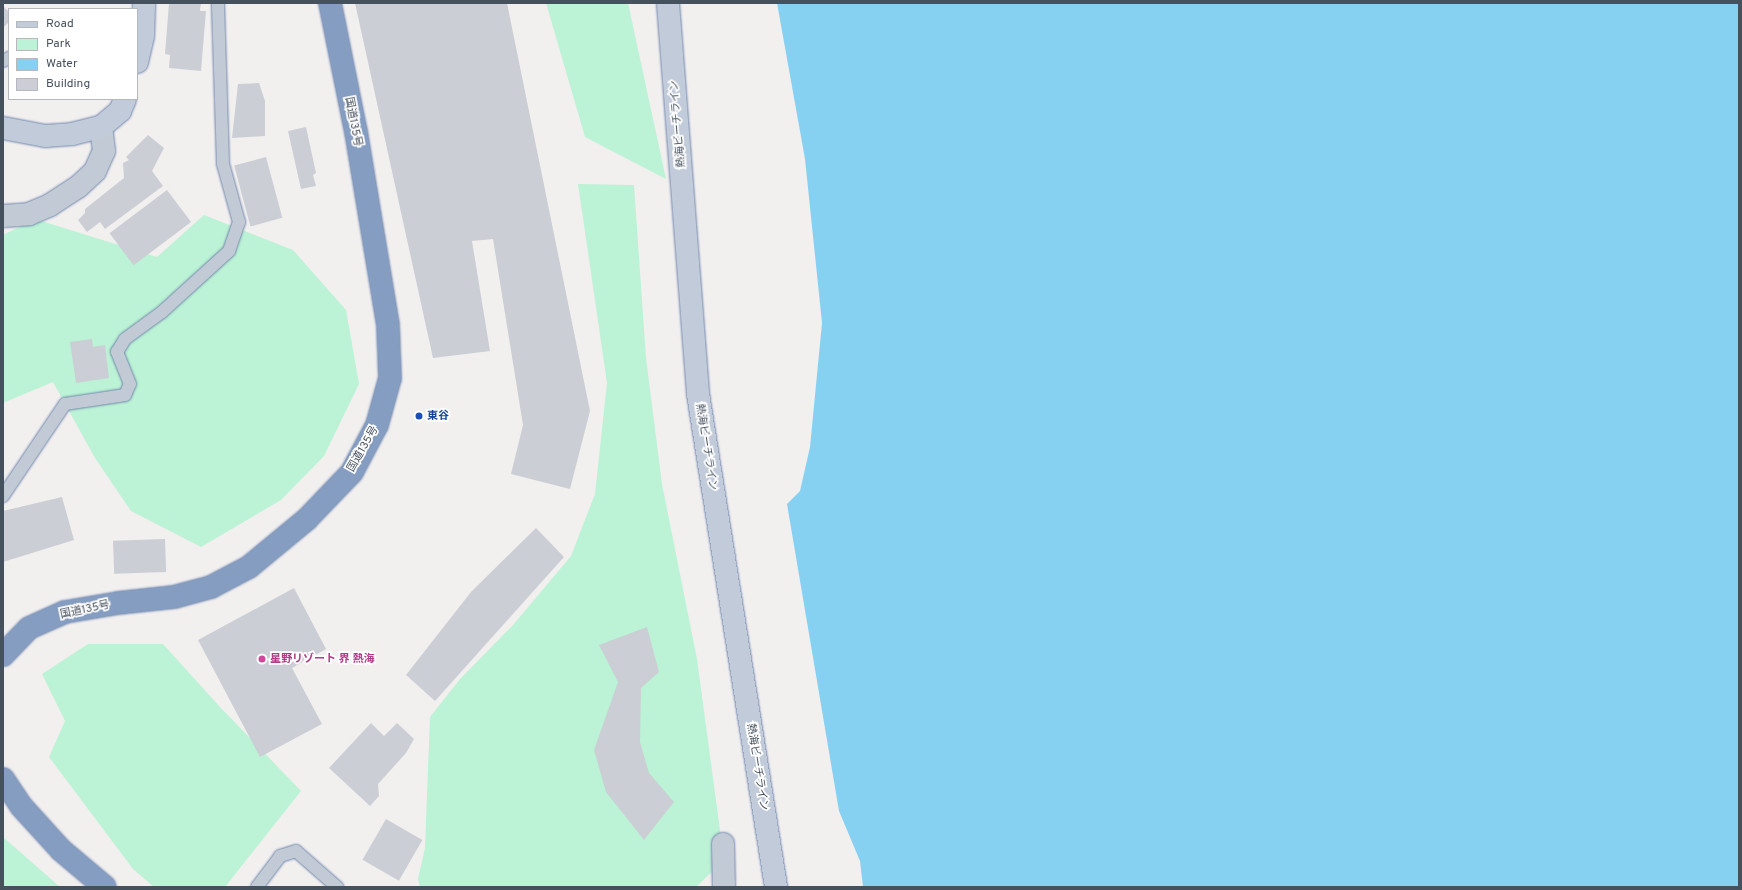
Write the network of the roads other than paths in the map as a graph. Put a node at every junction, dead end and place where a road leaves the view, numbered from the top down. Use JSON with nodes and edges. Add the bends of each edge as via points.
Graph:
{"nodes":[{"id":1,"x":144,"y":3,"type":"edge"},
{"id":2,"x":218,"y":3,"type":"edge"},
{"id":3,"x":330,"y":3,"type":"edge"},
{"id":4,"x":668,"y":3,"type":"edge"},
{"id":5,"x":138,"y":58,"type":"edge"},
{"id":6,"x":125,"y":100,"type":"edge"},
{"id":7,"x":101,"y":127,"type":"junction"},
{"id":8,"x":3,"y":128,"type":"edge"},
{"id":9,"x":3,"y":216,"type":"edge"},
{"id":10,"x":3,"y":496,"type":"edge"},
{"id":11,"x":3,"y":655,"type":"edge"},
{"id":12,"x":3,"y":779,"type":"edge"},
{"id":13,"x":723,"y":844,"type":"dead end"},
{"id":14,"x":105,"y":887,"type":"edge"},
{"id":15,"x":257,"y":887,"type":"edge"},
{"id":16,"x":338,"y":887,"type":"edge"},
{"id":17,"x":724,"y":887,"type":"edge"},
{"id":18,"x":776,"y":887,"type":"edge"}],
"edges":[{"from":1,"to":5,"type":"street","via":[[143,36]]},
{"from":2,"to":10,"type":"lane","via":[[223,164],[239,222],[229,251],[162,312],[125,339],[117,352],[130,384],[125,395],[65,404]]},
{"from":3,"to":11,"type":"highway","name":"国道135号","via":[[356,132],[388,326],[390,378],[377,425],[352,472],[307,519],[249,567],[211,587],[174,597],[65,612],[29,628]]},
{"from":4,"to":18,"type":"street","name":"熱海ビーチライン","via":[[698,394]]},
{"from":6,"to":7,"type":"street","via":[[120,111]]},
{"from":7,"to":8,"type":"street","via":[[72,134],[45,136]]},
{"from":7,"to":9,"type":"street","via":[[104,152],[95,171],[78,188],[29,214]]},
{"from":12,"to":14,"type":"highway","via":[[21,806],[61,850]]},
{"from":13,"to":17,"type":"street"},
{"from":15,"to":16,"type":"lane","via":[[280,856],[296,852]]}]}
